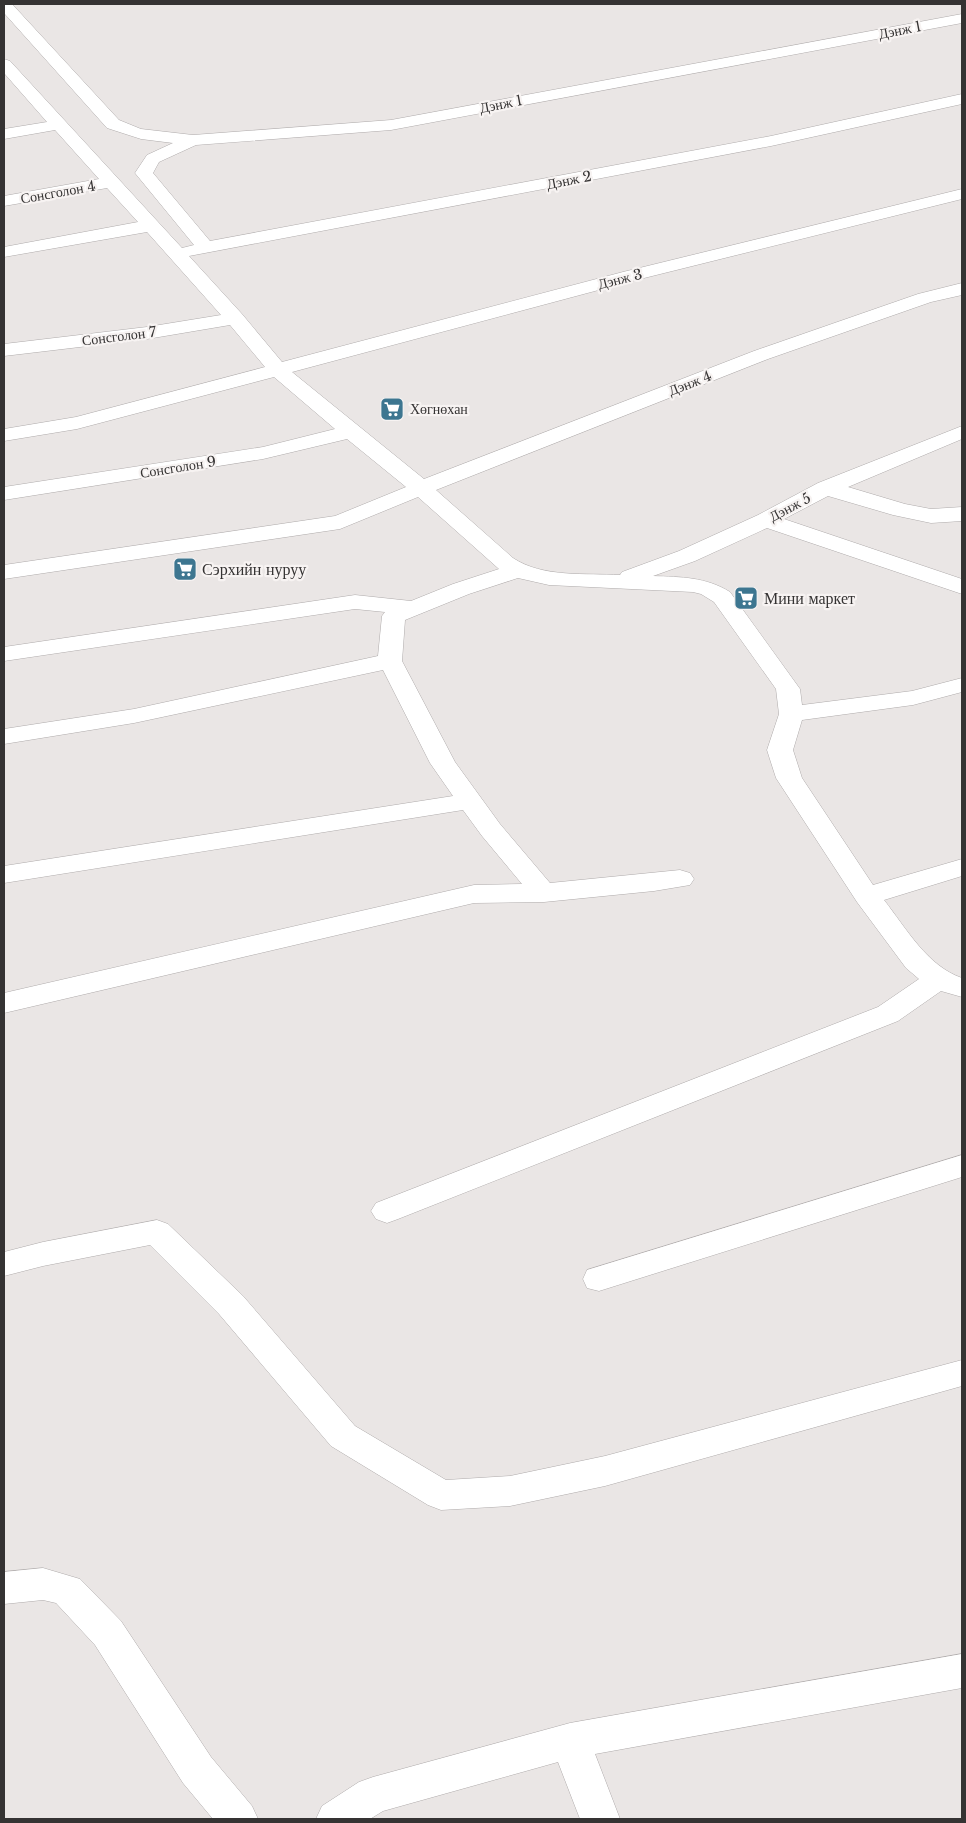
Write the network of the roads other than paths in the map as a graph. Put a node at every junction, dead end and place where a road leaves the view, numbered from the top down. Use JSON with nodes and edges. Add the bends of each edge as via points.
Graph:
{"nodes":[{"id":1,"x":4,"y":4,"type":"edge"},
{"id":2,"x":962,"y":18,"type":"edge"},
{"id":3,"x":5,"y":68,"type":"edge"},
{"id":4,"x":962,"y":99,"type":"edge"},
{"id":5,"x":57,"y":125,"type":"junction"},
{"id":6,"x":4,"y":134,"type":"edge"},
{"id":7,"x":193,"y":140,"type":"junction"},
{"id":8,"x":112,"y":182,"type":"junction"},
{"id":9,"x":962,"y":194,"type":"edge"},
{"id":10,"x":4,"y":202,"type":"edge"},
{"id":11,"x":149,"y":226,"type":"junction"},
{"id":12,"x":206,"y":248,"type":"junction"},
{"id":13,"x":4,"y":252,"type":"edge"},
{"id":14,"x":174,"y":254,"type":"junction"},
{"id":15,"x":962,"y":289,"type":"edge"},
{"id":16,"x":235,"y":318,"type":"junction"},
{"id":17,"x":4,"y":350,"type":"edge"},
{"id":18,"x":278,"y":370,"type":"junction"},
{"id":19,"x":351,"y":432,"type":"junction"},
{"id":20,"x":962,"y":432,"type":"edge"},
{"id":21,"x":4,"y":435,"type":"edge"},
{"id":22,"x":421,"y":488,"type":"junction"},
{"id":23,"x":826,"y":488,"type":"junction"},
{"id":24,"x":4,"y":494,"type":"edge"},
{"id":25,"x":962,"y":514,"type":"edge"},
{"id":26,"x":766,"y":520,"type":"junction"},
{"id":27,"x":517,"y":571,"type":"junction"},
{"id":28,"x":4,"y":572,"type":"edge"},
{"id":29,"x":618,"y":582,"type":"junction"},
{"id":30,"x":962,"y":587,"type":"edge"},
{"id":31,"x":414,"y":608,"type":"junction"},
{"id":32,"x":4,"y":654,"type":"edge"},
{"id":33,"x":390,"y":661,"type":"junction"},
{"id":34,"x":962,"y":685,"type":"edge"},
{"id":35,"x":791,"y":714,"type":"junction"},
{"id":36,"x":4,"y":737,"type":"edge"},
{"id":37,"x":470,"y":801,"type":"junction"},
{"id":38,"x":962,"y":867,"type":"edge"},
{"id":39,"x":4,"y":875,"type":"edge"},
{"id":40,"x":680,"y":878,"type":"dead end"},
{"id":41,"x":544,"y":893,"type":"junction"},
{"id":42,"x":867,"y":896,"type":"junction"},
{"id":43,"x":950,"y":984,"type":"edge"},
{"id":44,"x":4,"y":1003,"type":"edge"},
{"id":45,"x":962,"y":1166,"type":"edge"},
{"id":46,"x":387,"y":1211,"type":"dead end"},
{"id":47,"x":4,"y":1264,"type":"edge"},
{"id":48,"x":599,"y":1279,"type":"dead end"},
{"id":49,"x":962,"y":1373,"type":"edge"},
{"id":50,"x":4,"y":1588,"type":"edge"},
{"id":51,"x":962,"y":1671,"type":"edge"},
{"id":52,"x":570,"y":1741,"type":"junction"},
{"id":53,"x":238,"y":1819,"type":"edge"},
{"id":54,"x":336,"y":1819,"type":"edge"},
{"id":55,"x":600,"y":1819,"type":"edge"}],
"edges":[{"from":1,"to":7,"type":"street","via":[[113,124],[138,135]]},
{"from":2,"to":7,"type":"street","name":"Дэнж 1","via":[[392,125]]},
{"from":3,"to":5,"type":"street"},
{"from":4,"to":12,"type":"street","name":"Дэнж 2","via":[[771,141]]},
{"from":5,"to":6,"type":"street"},
{"from":5,"to":8,"type":"street"},
{"from":7,"to":12,"type":"street","name":"Дэнж 1","via":[[153,159],[144,173]]},
{"from":8,"to":10,"type":"street","name":"Сонсголон 4"},
{"from":8,"to":11,"type":"street"},
{"from":9,"to":18,"type":"street","name":"Дэнж 3","via":[[843,221]]},
{"from":11,"to":13,"type":"street"},
{"from":11,"to":14,"type":"street"},
{"from":12,"to":14,"type":"street","name":"Дэнж 2"},
{"from":14,"to":16,"type":"street"},
{"from":15,"to":22,"type":"street","name":"Дэнж 4","via":[[924,298],[761,354]]},
{"from":16,"to":17,"type":"street","name":"Сонсголон 7","via":[[147,333]]},
{"from":16,"to":18,"type":"street"},
{"from":18,"to":19,"type":"street"},
{"from":18,"to":21,"type":"street","name":"Дэнж 3","via":[[77,423]]},
{"from":19,"to":22,"type":"street"},
{"from":19,"to":24,"type":"street","name":"Сонсголон 9","via":[[263,453]]},
{"from":20,"to":23,"type":"street","name":"Дэнж 5"},
{"from":22,"to":27,"type":"street"},
{"from":22,"to":28,"type":"street","name":"Дэнж 4","via":[[340,522]]},
{"from":23,"to":25,"type":"street","via":[[932,516]]},
{"from":23,"to":26,"type":"street","name":"Дэнж 5"},
{"from":26,"to":29,"type":"street","name":"Дэнж 5","via":[[687,556]]},
{"from":26,"to":30,"type":"street"},
{"from":27,"to":29,"type":"street","via":[[549,578]]},
{"from":27,"to":31,"type":"street","via":[[461,588]]},
{"from":29,"to":35,"type":"street","via":[[694,585],[722,597],[788,689]]},
{"from":31,"to":32,"type":"street","via":[[355,602]]},
{"from":31,"to":33,"type":"street","via":[[394,616]]},
{"from":33,"to":36,"type":"street","via":[[134,716]]},
{"from":33,"to":37,"type":"street","via":[[443,763]]},
{"from":34,"to":35,"type":"street","via":[[913,698]]},
{"from":35,"to":42,"type":"street","via":[[780,750],[789,778]]},
{"from":37,"to":39,"type":"street"},
{"from":37,"to":41,"type":"street"},
{"from":38,"to":42,"type":"street"},
{"from":40,"to":41,"type":"street"},
{"from":41,"to":44,"type":"street","via":[[474,894]]},
{"from":42,"to":43,"type":"street","via":[[916,961]]},
{"from":43,"to":46,"type":"street","via":[[888,1014]]},
{"from":45,"to":48,"type":"street"},
{"from":47,"to":49,"type":"street","via":[[157,1232],[231,1305],[343,1436],[441,1495],[510,1491],[604,1471]]},
{"from":50,"to":53,"type":"street","via":[[43,1584],[67,1590],[108,1633],[197,1770]]},
{"from":51,"to":52,"type":"street"},
{"from":52,"to":54,"type":"street","via":[[373,1795]]},
{"from":52,"to":55,"type":"street"}]}
